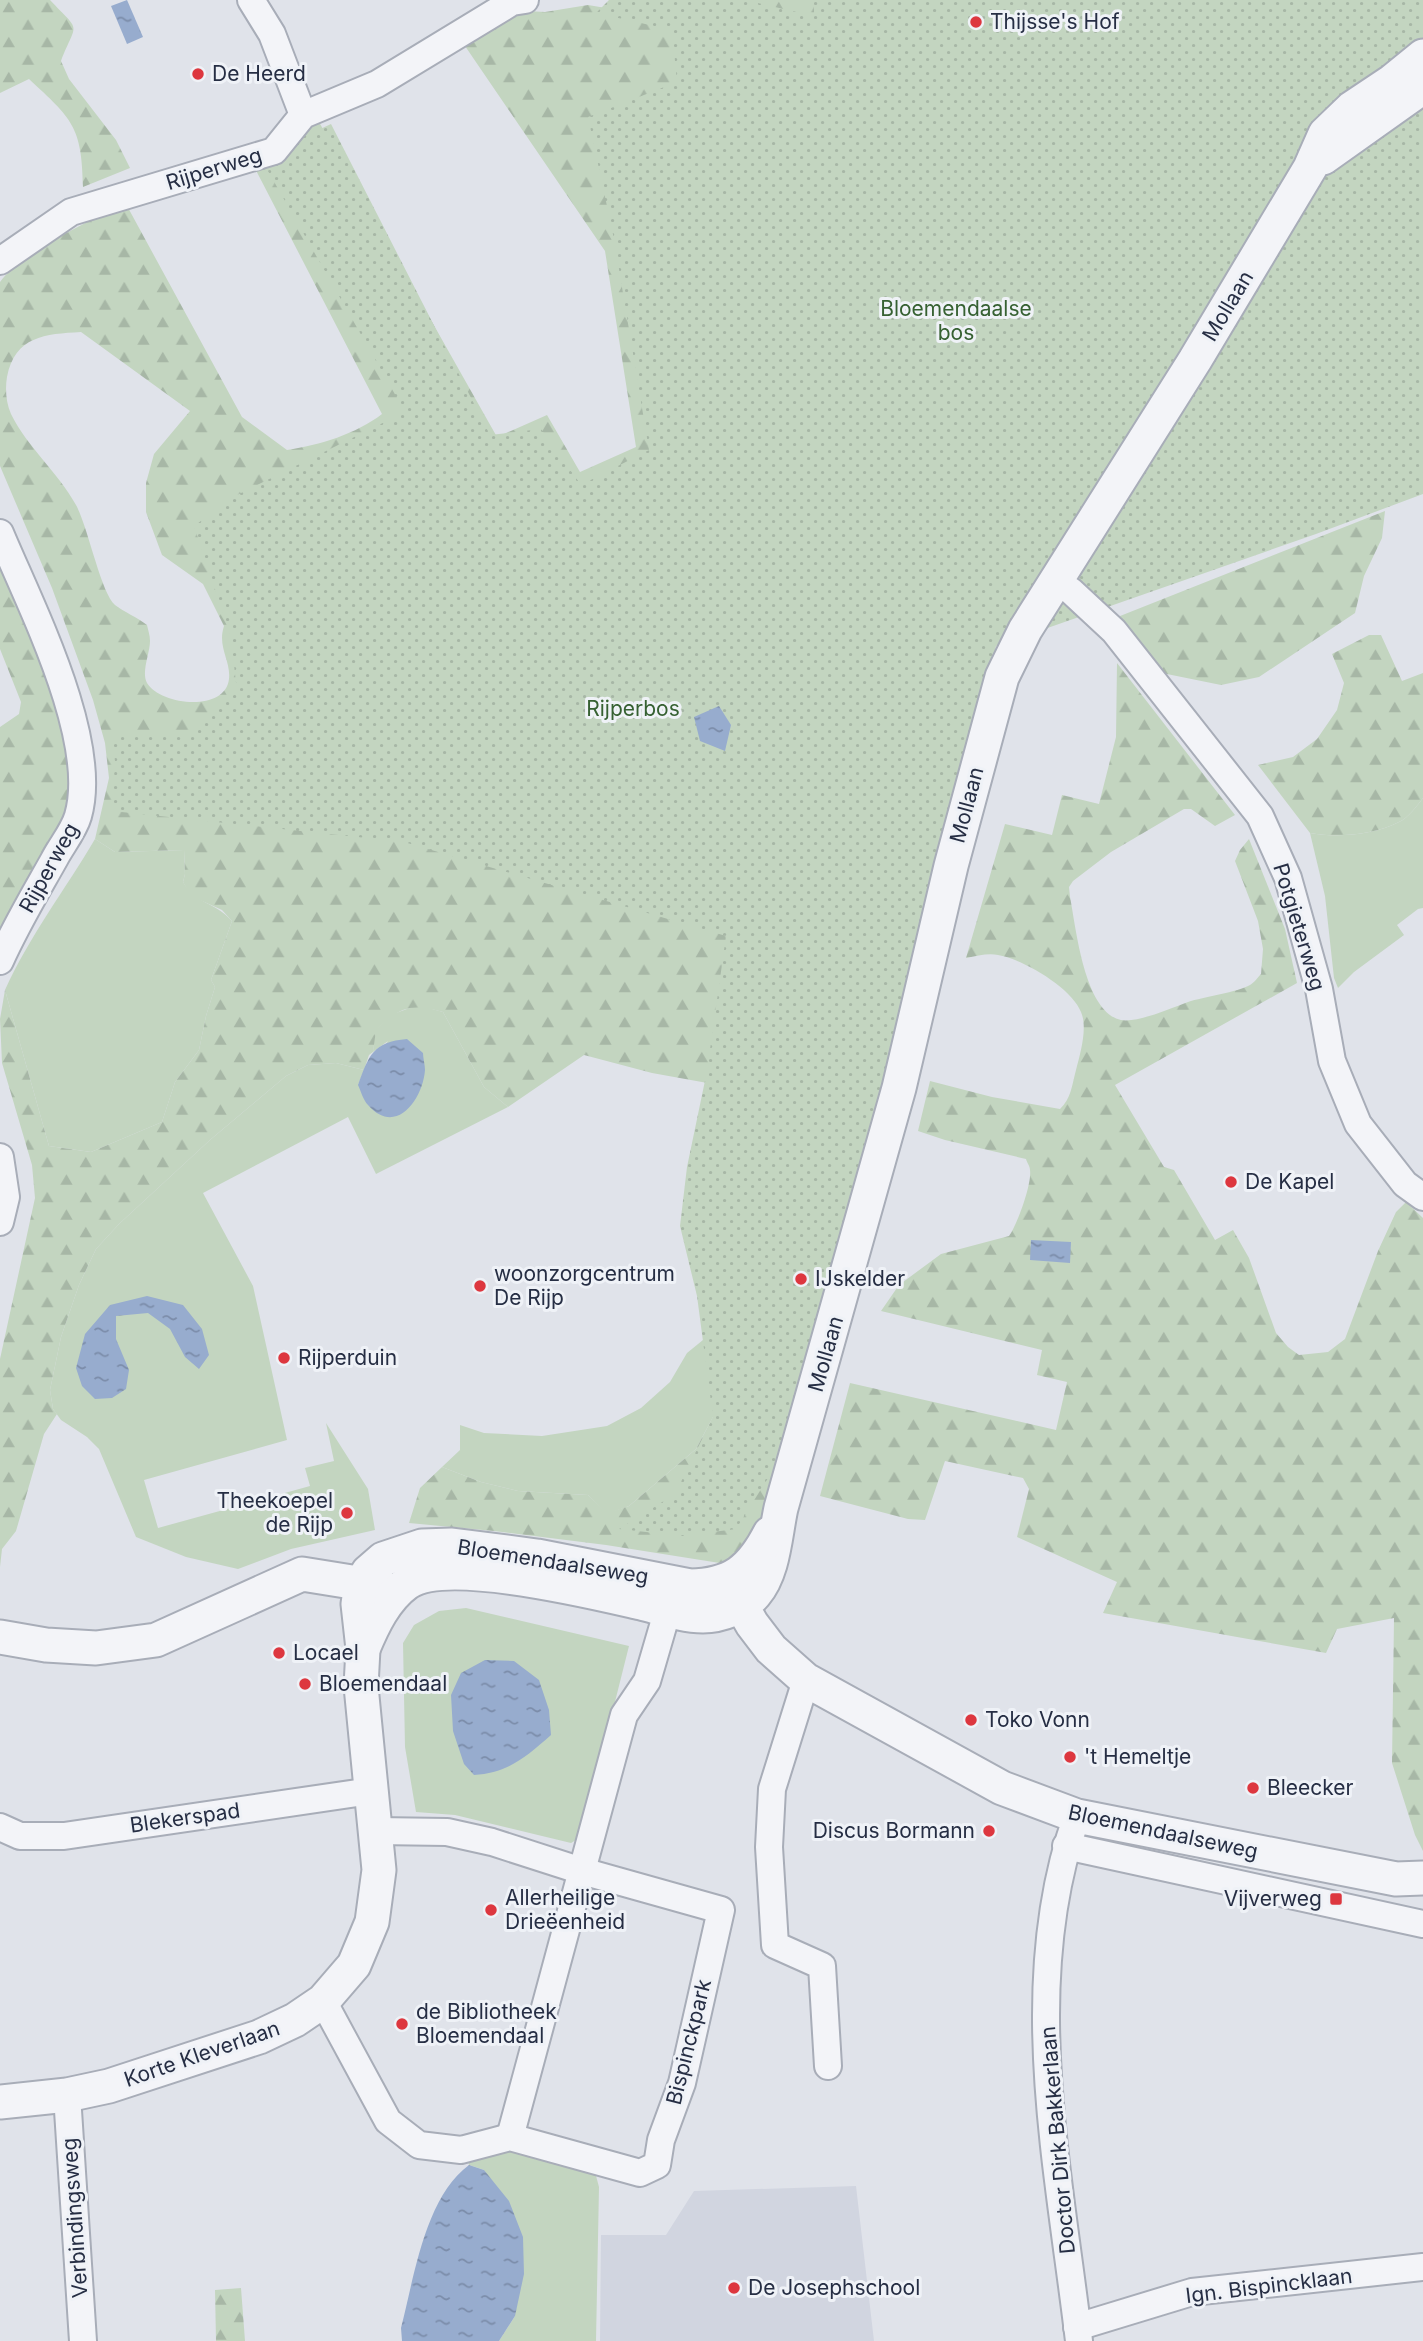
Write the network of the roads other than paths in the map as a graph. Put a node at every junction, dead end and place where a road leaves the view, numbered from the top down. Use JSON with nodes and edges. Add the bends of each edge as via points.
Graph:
{"nodes":[{"id":1,"x":251,"y":0,"type":"edge"},
{"id":2,"x":516,"y":1,"type":"edge"},
{"id":3,"x":1423,"y":56,"type":"edge"},
{"id":4,"x":1423,"y":87,"type":"edge"},
{"id":5,"x":303,"y":115,"type":"junction"},
{"id":6,"x":1310,"y":168,"type":"junction"},
{"id":7,"x":0,"y":261,"type":"edge"},
{"id":8,"x":0,"y":533,"type":"edge"},
{"id":9,"x":1055,"y":581,"type":"junction"},
{"id":10,"x":0,"y":961,"type":"edge"},
{"id":11,"x":0,"y":1157,"type":"edge"},
{"id":12,"x":1423,"y":1197,"type":"edge"},
{"id":13,"x":2,"y":1204,"type":"edge"},
{"id":14,"x":361,"y":1584,"type":"junction"},
{"id":15,"x":400,"y":1589,"type":"junction"},
{"id":16,"x":734,"y":1593,"type":"junction"},
{"id":17,"x":668,"y":1609,"type":"junction"},
{"id":18,"x":0,"y":1637,"type":"edge"},
{"id":19,"x":363,"y":1649,"type":"junction"},
{"id":20,"x":806,"y":1680,"type":"junction"},
{"id":21,"x":371,"y":1791,"type":"junction"},
{"id":22,"x":0,"y":1827,"type":"edge"},
{"id":23,"x":376,"y":1831,"type":"junction"},
{"id":24,"x":1072,"y":1831,"type":"junction"},
{"id":25,"x":582,"y":1871,"type":"junction"},
{"id":26,"x":1423,"y":1878,"type":"edge"},
{"id":27,"x":1423,"y":1923,"type":"edge"},
{"id":28,"x":323,"y":2001,"type":"junction"},
{"id":29,"x":828,"y":2066,"type":"dead end"},
{"id":30,"x":67,"y":2095,"type":"junction"},
{"id":31,"x":0,"y":2102,"type":"edge"},
{"id":32,"x":510,"y":2137,"type":"junction"},
{"id":33,"x":1423,"y":2267,"type":"edge"},
{"id":34,"x":1078,"y":2334,"type":"edge"},
{"id":35,"x":83,"y":2341,"type":"edge"}],
"edges":[{"from":1,"to":5,"type":"street","via":[[272,34]]},
{"from":2,"to":5,"type":"street","name":"Rijperweg","via":[[377,84]]},
{"from":3,"to":6,"type":"street","name":"Mollaan","via":[[1352,108],[1325,134]]},
{"from":4,"to":6,"type":"street","name":"Mollaan"},
{"from":5,"to":7,"type":"street","name":"Rijperweg","via":[[274,151],[71,212]]},
{"from":6,"to":9,"type":"street","name":"Mollaan"},
{"from":8,"to":10,"type":"street","name":"Rijperweg","via":[[75,723],[83,785],[78,817]]},
{"from":9,"to":12,"type":"street","name":"Potgieterweg","via":[[1114,631],[1260,816],[1288,878],[1319,989],[1332,1061],[1358,1124],[1405,1184]]},
{"from":9,"to":16,"type":"street","name":"Mollaan","via":[[1002,677],[951,866],[899,1088],[781,1508],[768,1570],[753,1596]]},
{"from":11,"to":13,"type":"street"},
{"from":14,"to":15,"type":"street","name":"Bloemendaalseweg"},
{"from":14,"to":16,"type":"street","name":"Bloemendaalseweg","via":[[375,1566],[394,1554],[422,1546],[452,1545],[537,1556],[690,1586],[720,1584]]},
{"from":14,"to":18,"type":"street","name":"Bloemendaalseweg","via":[[302,1574],[156,1640],[96,1648]]},
{"from":14,"to":19,"type":"street","name":"Korte Kleverlaan","via":[[358,1616]]},
{"from":15,"to":17,"type":"street","name":"Bloemendaalseweg","via":[[422,1577],[456,1573],[585,1590]]},
{"from":15,"to":19,"type":"street","name":"Korte Kleverlaan","via":[[382,1610]]},
{"from":16,"to":17,"type":"street","name":"Bloemendaalseweg","via":[[711,1616]]},
{"from":16,"to":20,"type":"street","name":"Bloemendaalseweg","via":[[771,1649]]},
{"from":17,"to":25,"type":"street","via":[[647,1681],[624,1715]]},
{"from":19,"to":21,"type":"street","name":"Korte Kleverlaan","via":[[361,1686]]},
{"from":20,"to":24,"type":"street","name":"Bloemendaalseweg"},
{"from":20,"to":29,"type":"street","via":[[772,1789],[769,1854],[775,1945],[822,1966]]},
{"from":21,"to":22,"type":"street","name":"Blekerspad","via":[[64,1836],[20,1836]]},
{"from":21,"to":23,"type":"street","name":"Korte Kleverlaan"},
{"from":23,"to":25,"type":"street","name":"Bispinckpark","via":[[447,1832]]},
{"from":23,"to":28,"type":"street","name":"Korte Kleverlaan","via":[[379,1870],[372,1922],[354,1965]]},
{"from":24,"to":26,"type":"street","name":"Bloemendaalseweg","via":[[1396,1879]]},
{"from":24,"to":27,"type":"street","name":"Bloemendaalseweg"},
{"from":24,"to":34,"type":"street","name":"Doctor Dirk Bakkerlaan","via":[[1053,1914],[1046,2000],[1050,2090]]},
{"from":25,"to":32,"type":"street"},
{"from":25,"to":32,"type":"street","name":"Bispinckpark","via":[[721,1910],[682,2082],[657,2165],[640,2174]]},
{"from":28,"to":30,"type":"street","name":"Korte Kleverlaan","via":[[259,2037],[109,2086]]},
{"from":28,"to":32,"type":"street","via":[[388,2121],[419,2145],[461,2150]]},
{"from":30,"to":31,"type":"street","name":"Korte Kleverlaan"},
{"from":30,"to":35,"type":"street","name":"Verbindingsweg"},
{"from":33,"to":34,"type":"street","name":"Ign. Bispincklaan","via":[[1192,2292]]}]}
